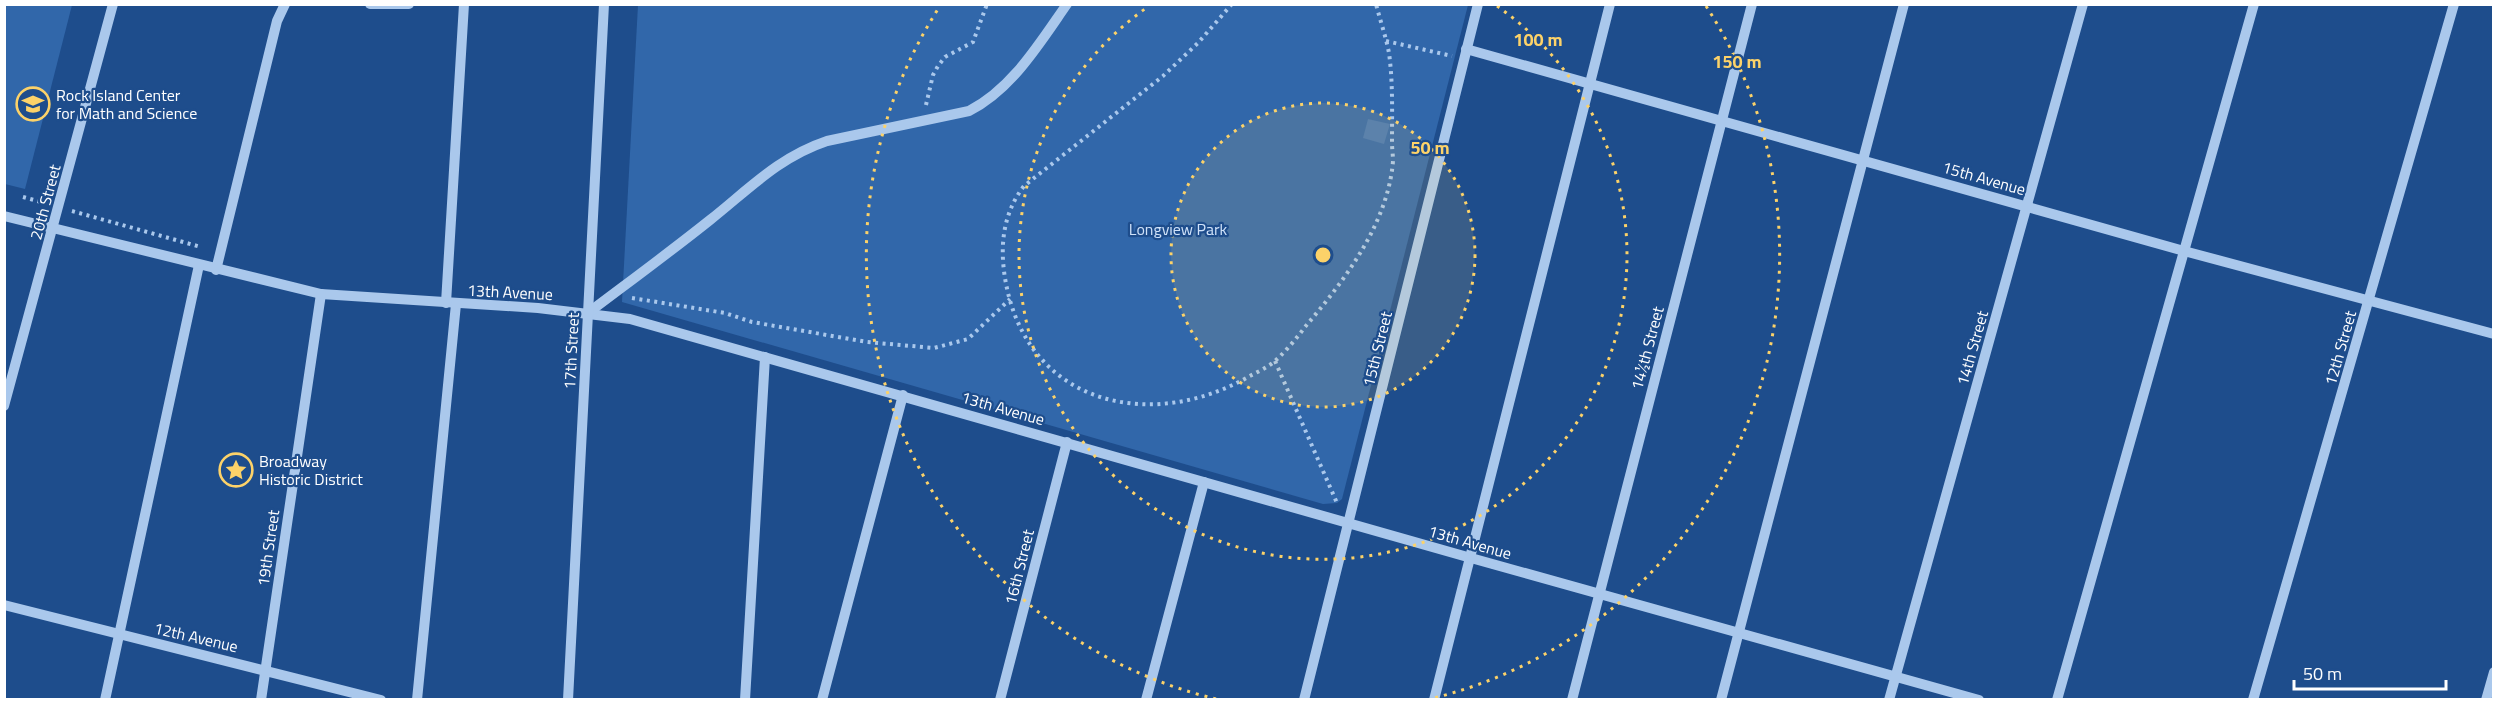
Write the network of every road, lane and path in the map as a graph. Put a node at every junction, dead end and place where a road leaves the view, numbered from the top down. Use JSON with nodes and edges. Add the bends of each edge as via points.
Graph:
{"nodes":[{"id":1,"x":113,"y":4,"type":"edge"},
{"id":2,"x":285,"y":4,"type":"edge"},
{"id":3,"x":370,"y":4,"type":"edge"},
{"id":4,"x":409,"y":4,"type":"edge"},
{"id":5,"x":464,"y":4,"type":"edge"},
{"id":6,"x":604,"y":4,"type":"edge"},
{"id":7,"x":987,"y":4,"type":"edge"},
{"id":8,"x":1067,"y":4,"type":"edge"},
{"id":9,"x":1232,"y":4,"type":"edge"},
{"id":10,"x":1376,"y":4,"type":"edge"},
{"id":11,"x":1478,"y":4,"type":"edge"},
{"id":12,"x":1610,"y":4,"type":"edge"},
{"id":13,"x":1752,"y":4,"type":"edge"},
{"id":14,"x":1904,"y":4,"type":"edge"},
{"id":15,"x":2083,"y":4,"type":"edge"},
{"id":16,"x":2254,"y":4,"type":"edge"},
{"id":17,"x":2454,"y":4,"type":"edge"},
{"id":18,"x":1386,"y":41,"type":"junction"},
{"id":19,"x":1465,"y":54,"type":"junction"},
{"id":20,"x":1590,"y":82,"type":"junction"},
{"id":21,"x":1722,"y":120,"type":"junction"},
{"id":22,"x":924,"y":121,"type":"junction"},
{"id":23,"x":1864,"y":160,"type":"junction"},
{"id":24,"x":23,"y":197,"type":"dead end"},
{"id":25,"x":2028,"y":206,"type":"junction"},
{"id":26,"x":60,"y":207,"type":"junction"},
{"id":27,"x":4,"y":216,"type":"edge"},
{"id":28,"x":53,"y":229,"type":"junction"},
{"id":29,"x":210,"y":249,"type":"dead end"},
{"id":30,"x":2184,"y":251,"type":"junction"},
{"id":31,"x":199,"y":266,"type":"junction"},
{"id":32,"x":216,"y":270,"type":"junction"},
{"id":33,"x":321,"y":294,"type":"junction"},
{"id":34,"x":610,"y":296,"type":"junction"},
{"id":35,"x":1010,"y":299,"type":"junction"},
{"id":36,"x":2368,"y":302,"type":"junction"},
{"id":37,"x":451,"y":304,"type":"junction"},
{"id":38,"x":588,"y":313,"type":"junction"},
{"id":39,"x":2493,"y":334,"type":"edge"},
{"id":40,"x":765,"y":357,"type":"junction"},
{"id":41,"x":1275,"y":361,"type":"junction"},
{"id":42,"x":903,"y":395,"type":"junction"},
{"id":43,"x":4,"y":406,"type":"edge"},
{"id":44,"x":1067,"y":442,"type":"junction"},
{"id":45,"x":1204,"y":482,"type":"junction"},
{"id":46,"x":1337,"y":503,"type":"dead end"},
{"id":47,"x":1350,"y":523,"type":"junction"},
{"id":48,"x":1471,"y":558,"type":"junction"},
{"id":49,"x":1599,"y":594,"type":"junction"},
{"id":50,"x":4,"y":605,"type":"edge"},
{"id":51,"x":1738,"y":632,"type":"junction"},
{"id":52,"x":119,"y":634,"type":"junction"},
{"id":53,"x":265,"y":669,"type":"junction"},
{"id":54,"x":2493,"y":672,"type":"edge"},
{"id":55,"x":1896,"y":675,"type":"junction"},
{"id":56,"x":105,"y":699,"type":"edge"},
{"id":57,"x":261,"y":699,"type":"edge"},
{"id":58,"x":381,"y":699,"type":"edge"},
{"id":59,"x":417,"y":699,"type":"edge"},
{"id":60,"x":568,"y":699,"type":"edge"},
{"id":61,"x":745,"y":699,"type":"edge"},
{"id":62,"x":822,"y":699,"type":"edge"},
{"id":63,"x":1000,"y":699,"type":"edge"},
{"id":64,"x":1146,"y":699,"type":"edge"},
{"id":65,"x":1304,"y":699,"type":"edge"},
{"id":66,"x":1434,"y":699,"type":"edge"},
{"id":67,"x":1572,"y":699,"type":"edge"},
{"id":68,"x":1721,"y":699,"type":"edge"},
{"id":69,"x":1889,"y":699,"type":"edge"},
{"id":70,"x":1979,"y":699,"type":"edge"},
{"id":71,"x":2057,"y":699,"type":"edge"},
{"id":72,"x":2253,"y":699,"type":"edge"},
{"id":73,"x":2486,"y":699,"type":"edge"}],
"edges":[{"from":1,"to":26,"type":"street","name":"20th Street"},
{"from":2,"to":32,"type":"street","via":[[277,21]]},
{"from":3,"to":4,"type":"street"},
{"from":5,"to":37,"type":"street"},
{"from":6,"to":38,"type":"street","name":"17th Street"},
{"from":7,"to":22,"type":"path","via":[[973,42],[945,57],[933,75]]},
{"from":8,"to":22,"type":"street","via":[[1034,52],[988,102],[969,111]]},
{"from":9,"to":35,"type":"path","via":[[1163,76],[1024,186],[1012,201],[1002,236]]},
{"from":10,"to":18,"type":"path"},
{"from":11,"to":19,"type":"street","name":"15th Street"},
{"from":12,"to":20,"type":"street"},
{"from":13,"to":21,"type":"street","name":"14½th Street"},
{"from":14,"to":23,"type":"street"},
{"from":15,"to":25,"type":"street","name":"14th Street"},
{"from":16,"to":30,"type":"street"},
{"from":17,"to":36,"type":"street","name":"12th Street"},
{"from":18,"to":19,"type":"path"},
{"from":18,"to":41,"type":"path","via":[[1393,161],[1375,225],[1329,298]]},
{"from":19,"to":20,"type":"street","name":"15th Avenue"},
{"from":19,"to":47,"type":"street","name":"15th Street"},
{"from":20,"to":21,"type":"street","name":"15th Avenue"},
{"from":20,"to":48,"type":"street"},
{"from":21,"to":23,"type":"street","name":"15th Avenue"},
{"from":21,"to":49,"type":"street","name":"14½th Street"},
{"from":22,"to":34,"type":"street","via":[[805,148],[773,167]]},
{"from":23,"to":25,"type":"street","name":"15th Avenue"},
{"from":23,"to":51,"type":"street"},
{"from":24,"to":26,"type":"path"},
{"from":25,"to":30,"type":"street","name":"15th Avenue"},
{"from":25,"to":55,"type":"street","name":"14th Street"},
{"from":26,"to":28,"type":"street","name":"20th Street"},
{"from":26,"to":29,"type":"path"},
{"from":27,"to":28,"type":"street","name":"13th Avenue"},
{"from":28,"to":31,"type":"street","name":"13th Avenue"},
{"from":28,"to":43,"type":"street","name":"20th Street"},
{"from":30,"to":36,"type":"street","name":"15th Avenue"},
{"from":30,"to":71,"type":"street"},
{"from":31,"to":32,"type":"street","name":"13th Avenue"},
{"from":31,"to":52,"type":"street"},
{"from":32,"to":33,"type":"street","name":"13th Avenue"},
{"from":33,"to":37,"type":"street","name":"13th Avenue"},
{"from":33,"to":53,"type":"street","name":"19th Street"},
{"from":34,"to":35,"type":"path","via":[[725,313],[752,322],[867,342],[934,348],[968,339]]},
{"from":34,"to":38,"type":"street"},
{"from":35,"to":41,"type":"path","via":[[1024,334],[1047,364],[1083,390],[1121,403],[1136,406],[1188,401],[1232,387]]},
{"from":36,"to":39,"type":"street","name":"15th Avenue"},
{"from":36,"to":72,"type":"street","name":"12th Street"},
{"from":37,"to":38,"type":"street","name":"13th Avenue"},
{"from":37,"to":59,"type":"street"},
{"from":38,"to":40,"type":"street","name":"13th Avenue","via":[[630,319]]},
{"from":38,"to":60,"type":"street","name":"17th Street"},
{"from":40,"to":42,"type":"street","name":"13th Avenue"},
{"from":40,"to":61,"type":"street"},
{"from":41,"to":46,"type":"path"},
{"from":42,"to":44,"type":"street","name":"13th Avenue"},
{"from":42,"to":62,"type":"street"},
{"from":44,"to":45,"type":"street","name":"13th Avenue"},
{"from":44,"to":63,"type":"street","name":"16th Street"},
{"from":45,"to":47,"type":"street","name":"13th Avenue"},
{"from":45,"to":64,"type":"street"},
{"from":47,"to":48,"type":"street","name":"13th Avenue"},
{"from":47,"to":65,"type":"street","name":"15th Street"},
{"from":48,"to":49,"type":"street","name":"13th Avenue"},
{"from":48,"to":66,"type":"street"},
{"from":49,"to":51,"type":"street","name":"13th Avenue"},
{"from":49,"to":67,"type":"street","name":"14½th Street"},
{"from":50,"to":52,"type":"street","name":"12th Avenue"},
{"from":51,"to":55,"type":"street","name":"13th Avenue"},
{"from":51,"to":68,"type":"street"},
{"from":52,"to":53,"type":"street","name":"12th Avenue"},
{"from":52,"to":56,"type":"street"},
{"from":53,"to":57,"type":"street","name":"19th Street"},
{"from":53,"to":58,"type":"street","name":"12th Avenue"},
{"from":54,"to":73,"type":"street"},
{"from":55,"to":69,"type":"street","name":"14th Street"},
{"from":55,"to":70,"type":"street","name":"13th Avenue"}]}
